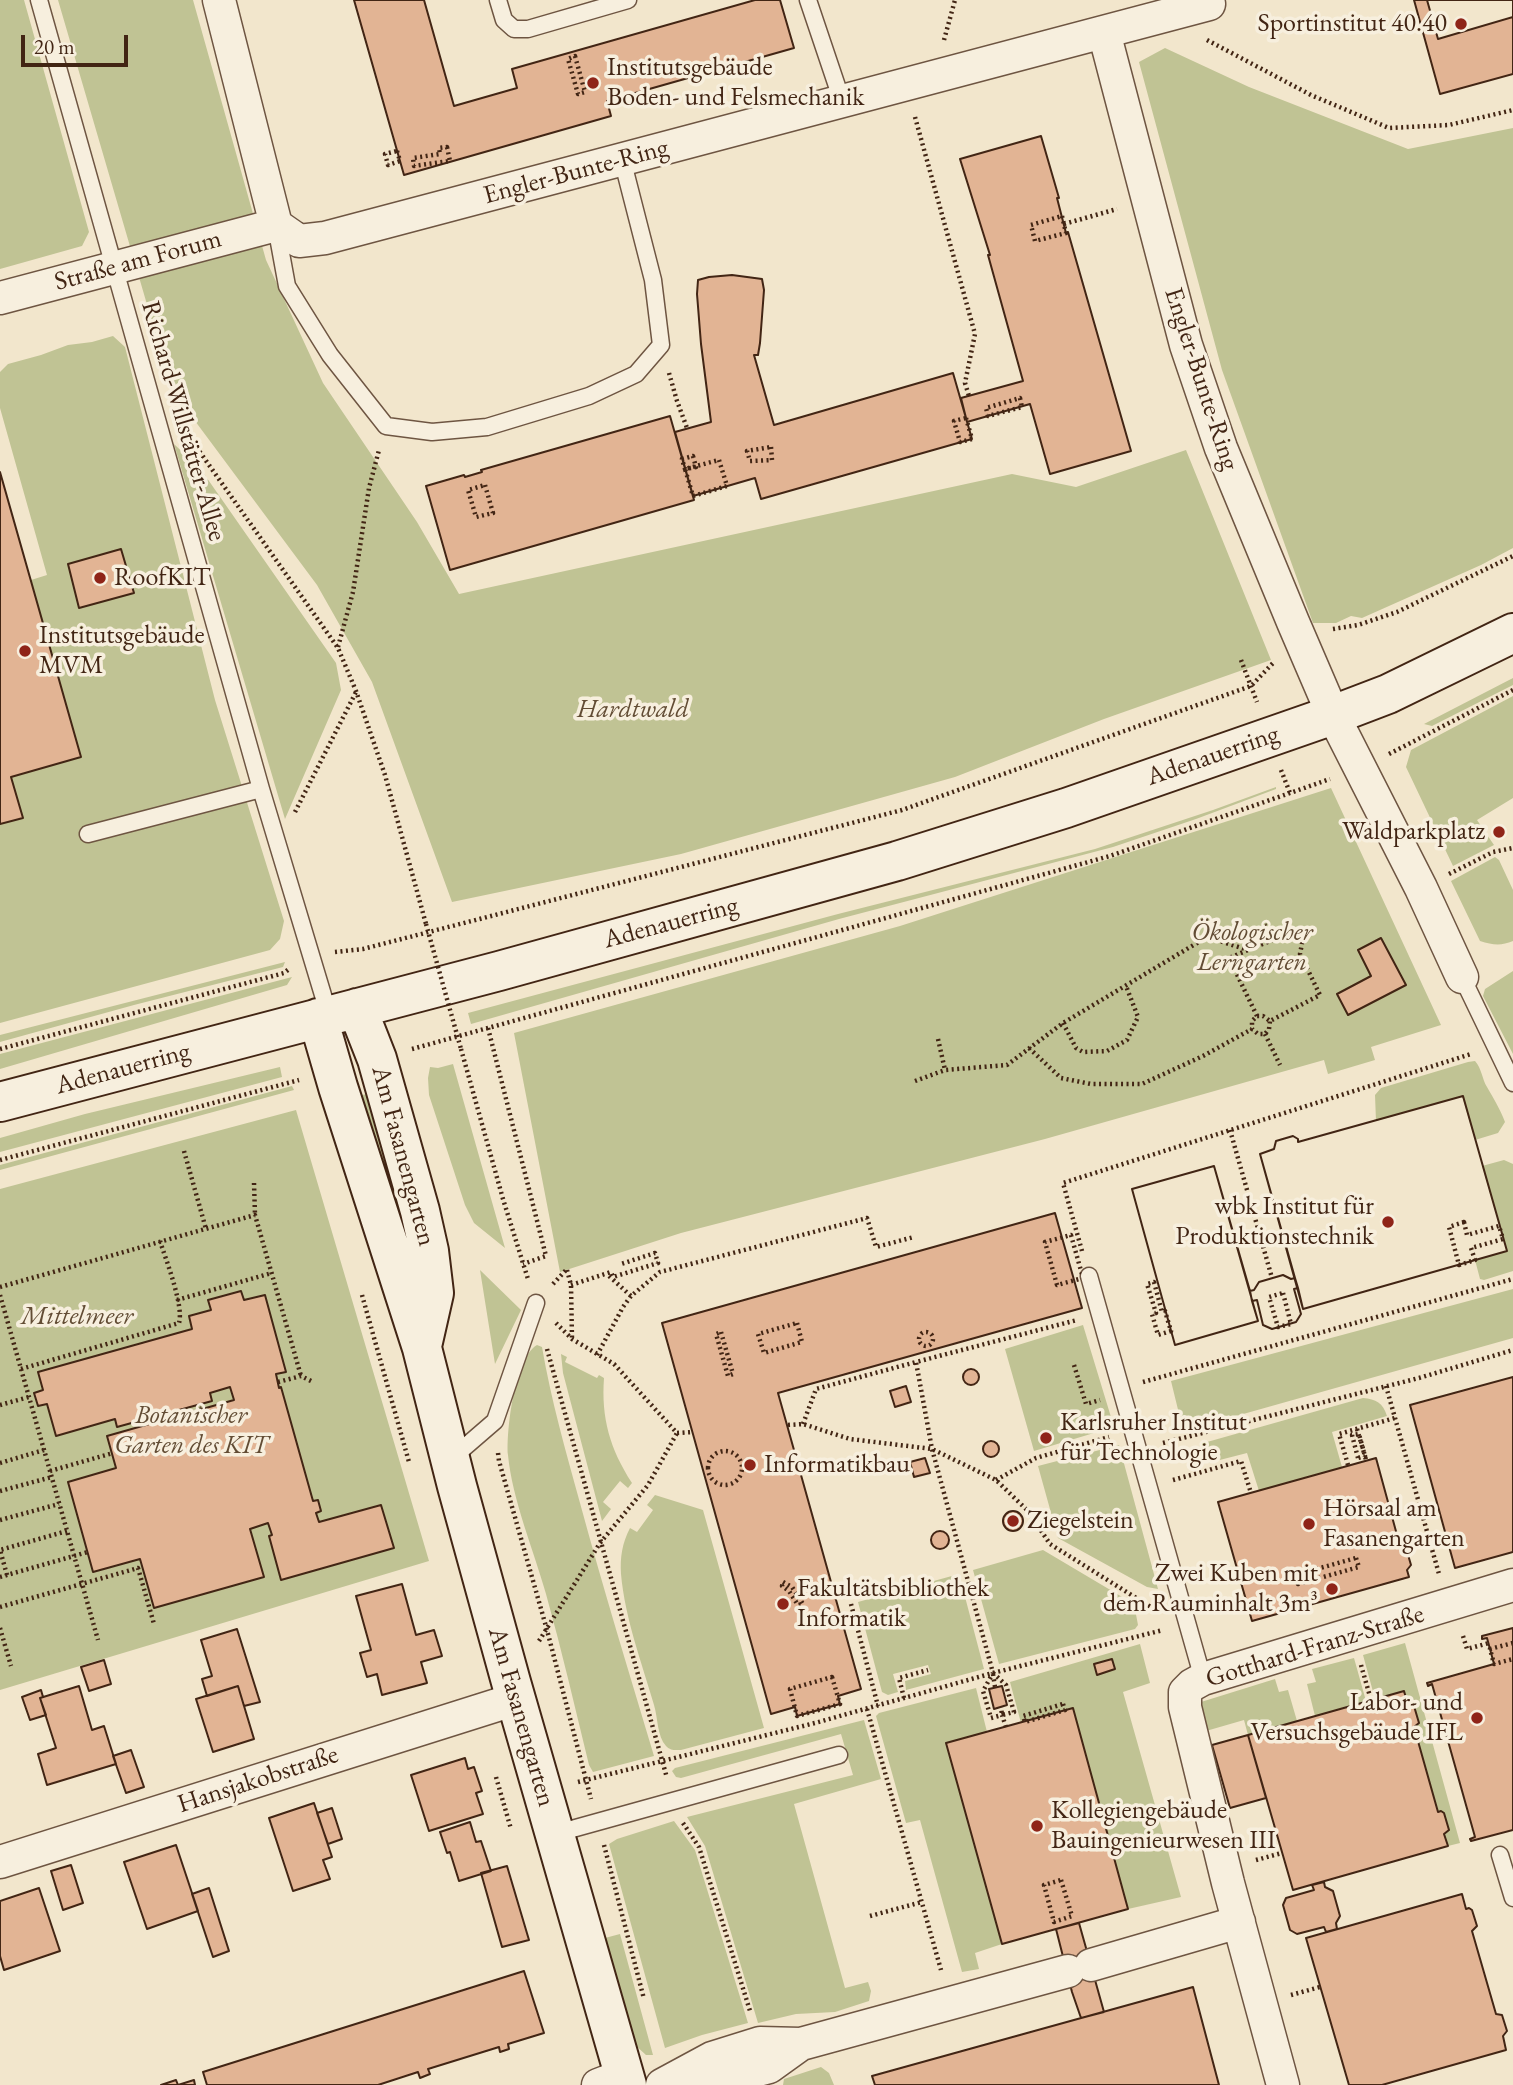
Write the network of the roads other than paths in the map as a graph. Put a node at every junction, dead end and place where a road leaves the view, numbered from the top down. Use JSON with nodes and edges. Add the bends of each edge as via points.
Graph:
{"nodes":[{"id":1,"x":39,"y":0,"type":"edge"},
{"id":2,"x":219,"y":0,"type":"edge"},
{"id":3,"x":498,"y":0,"type":"edge"},
{"id":4,"x":628,"y":0,"type":"edge"},
{"id":5,"x":808,"y":0,"type":"edge"},
{"id":6,"x":1208,"y":0,"type":"edge"},
{"id":7,"x":1104,"y":32,"type":"junction"},
{"id":8,"x":842,"y":101,"type":"junction"},
{"id":9,"x":622,"y":159,"type":"junction"},
{"id":10,"x":276,"y":225,"type":"junction"},
{"id":11,"x":115,"y":267,"type":"junction"},
{"id":12,"x":0,"y":298,"type":"edge"},
{"id":13,"x":1513,"y":633,"type":"edge"},
{"id":14,"x":1333,"y":715,"type":"junction"},
{"id":15,"x":261,"y":789,"type":"junction"},
{"id":16,"x":88,"y":834,"type":"dead end"},
{"id":17,"x":1462,"y":977,"type":"joint"},
{"id":18,"x":334,"y":1014,"type":"junction"},
{"id":19,"x":1513,"y":1083,"type":"edge"},
{"id":20,"x":0,"y":1102,"type":"edge"},
{"id":21,"x":1089,"y":1276,"type":"road end"},
{"id":22,"x":536,"y":1303,"type":"road end"},
{"id":23,"x":422,"y":1348,"type":"junction"},
{"id":24,"x":450,"y":1459,"type":"junction"},
{"id":25,"x":1513,"y":1585,"type":"edge"},
{"id":26,"x":1203,"y":1679,"type":"junction"},
{"id":27,"x":513,"y":1690,"type":"junction"},
{"id":28,"x":839,"y":1755,"type":"dead end"},
{"id":29,"x":554,"y":1834,"type":"junction"},
{"id":30,"x":1500,"y":1855,"type":"dead end"},
{"id":31,"x":0,"y":1862,"type":"edge"},
{"id":32,"x":1513,"y":1898,"type":"edge"},
{"id":33,"x":1239,"y":1922,"type":"junction"},
{"id":34,"x":801,"y":2044,"type":"junction"},
{"id":35,"x":616,"y":2082,"type":"edge"},
{"id":36,"x":665,"y":2084,"type":"edge"},
{"id":37,"x":1283,"y":2085,"type":"edge"}],
"edges":[{"from":1,"to":11,"type":"lane","name":"Richard-Willstätter-Allee"},
{"from":2,"to":10,"type":"street"},
{"from":3,"to":4,"type":"lane","via":[[504,20],[514,29],[528,29]]},
{"from":5,"to":8,"type":"lane"},
{"from":6,"to":7,"type":"street","name":"Engler-Bunte-Ring","via":[[1209,4]]},
{"from":7,"to":8,"type":"street","name":"Engler-Bunte-Ring"},
{"from":7,"to":14,"type":"street","name":"Engler-Bunte-Ring","via":[[1186,345],[1222,448]]},
{"from":8,"to":9,"type":"street","name":"Engler-Bunte-Ring"},
{"from":9,"to":10,"type":"street","name":"Engler-Bunte-Ring","via":[[325,238],[299,241]]},
{"from":9,"to":10,"type":"lane","via":[[653,280],[661,345],[636,374],[589,396],[487,427],[432,432],[386,426],[330,355],[286,286]]},
{"from":10,"to":11,"type":"street","name":"Straße am Forum"},
{"from":11,"to":12,"type":"street","name":"Straße am Forum"},
{"from":11,"to":15,"type":"lane","name":"Richard-Willstätter-Allee"},
{"from":13,"to":14,"type":"main road","name":"Adenauerring","via":[[1388,694]]},
{"from":14,"to":17,"type":"street"},
{"from":14,"to":18,"type":"main road","name":"Adenauerring","via":[[897,861]]},
{"from":15,"to":16,"type":"lane"},
{"from":15,"to":18,"type":"lane","name":"Richard-Willstätter-Allee"},
{"from":17,"to":19,"type":"lane"},
{"from":18,"to":20,"type":"main road","name":"Adenauerring"},
{"from":18,"to":23,"type":"main road","name":"Am Fasanengarten","via":[[332,1070]]},
{"from":18,"to":23,"type":"main road","name":"Am Fasanengarten","via":[[377,1059],[420,1211],[434,1293]]},
{"from":21,"to":26,"type":"lane"},
{"from":22,"to":24,"type":"lane","via":[[495,1421]]},
{"from":23,"to":24,"type":"main road","name":"Am Fasanengarten"},
{"from":24,"to":27,"type":"main road","name":"Am Fasanengarten"},
{"from":25,"to":26,"type":"street","name":"Gotthard-Franz-Straße"},
{"from":26,"to":33,"type":"street","name":"Gotthard-Franz-Straße","via":[[1185,1692],[1185,1707]]},
{"from":27,"to":29,"type":"main road","name":"Am Fasanengarten"},
{"from":27,"to":31,"type":"street","name":"Hansjakobstraße"},
{"from":28,"to":29,"type":"lane"},
{"from":29,"to":35,"type":"main road","name":"Am Fasanengarten"},
{"from":30,"to":32,"type":"lane"},
{"from":33,"to":34,"type":"street"},
{"from":33,"to":37,"type":"street","name":"Gotthard-Franz-Straße"},
{"from":34,"to":36,"type":"street","via":[[760,2043],[712,2058]]},
{"from":34,"to":36,"type":"street","via":[[769,2067],[721,2080]]}]}
